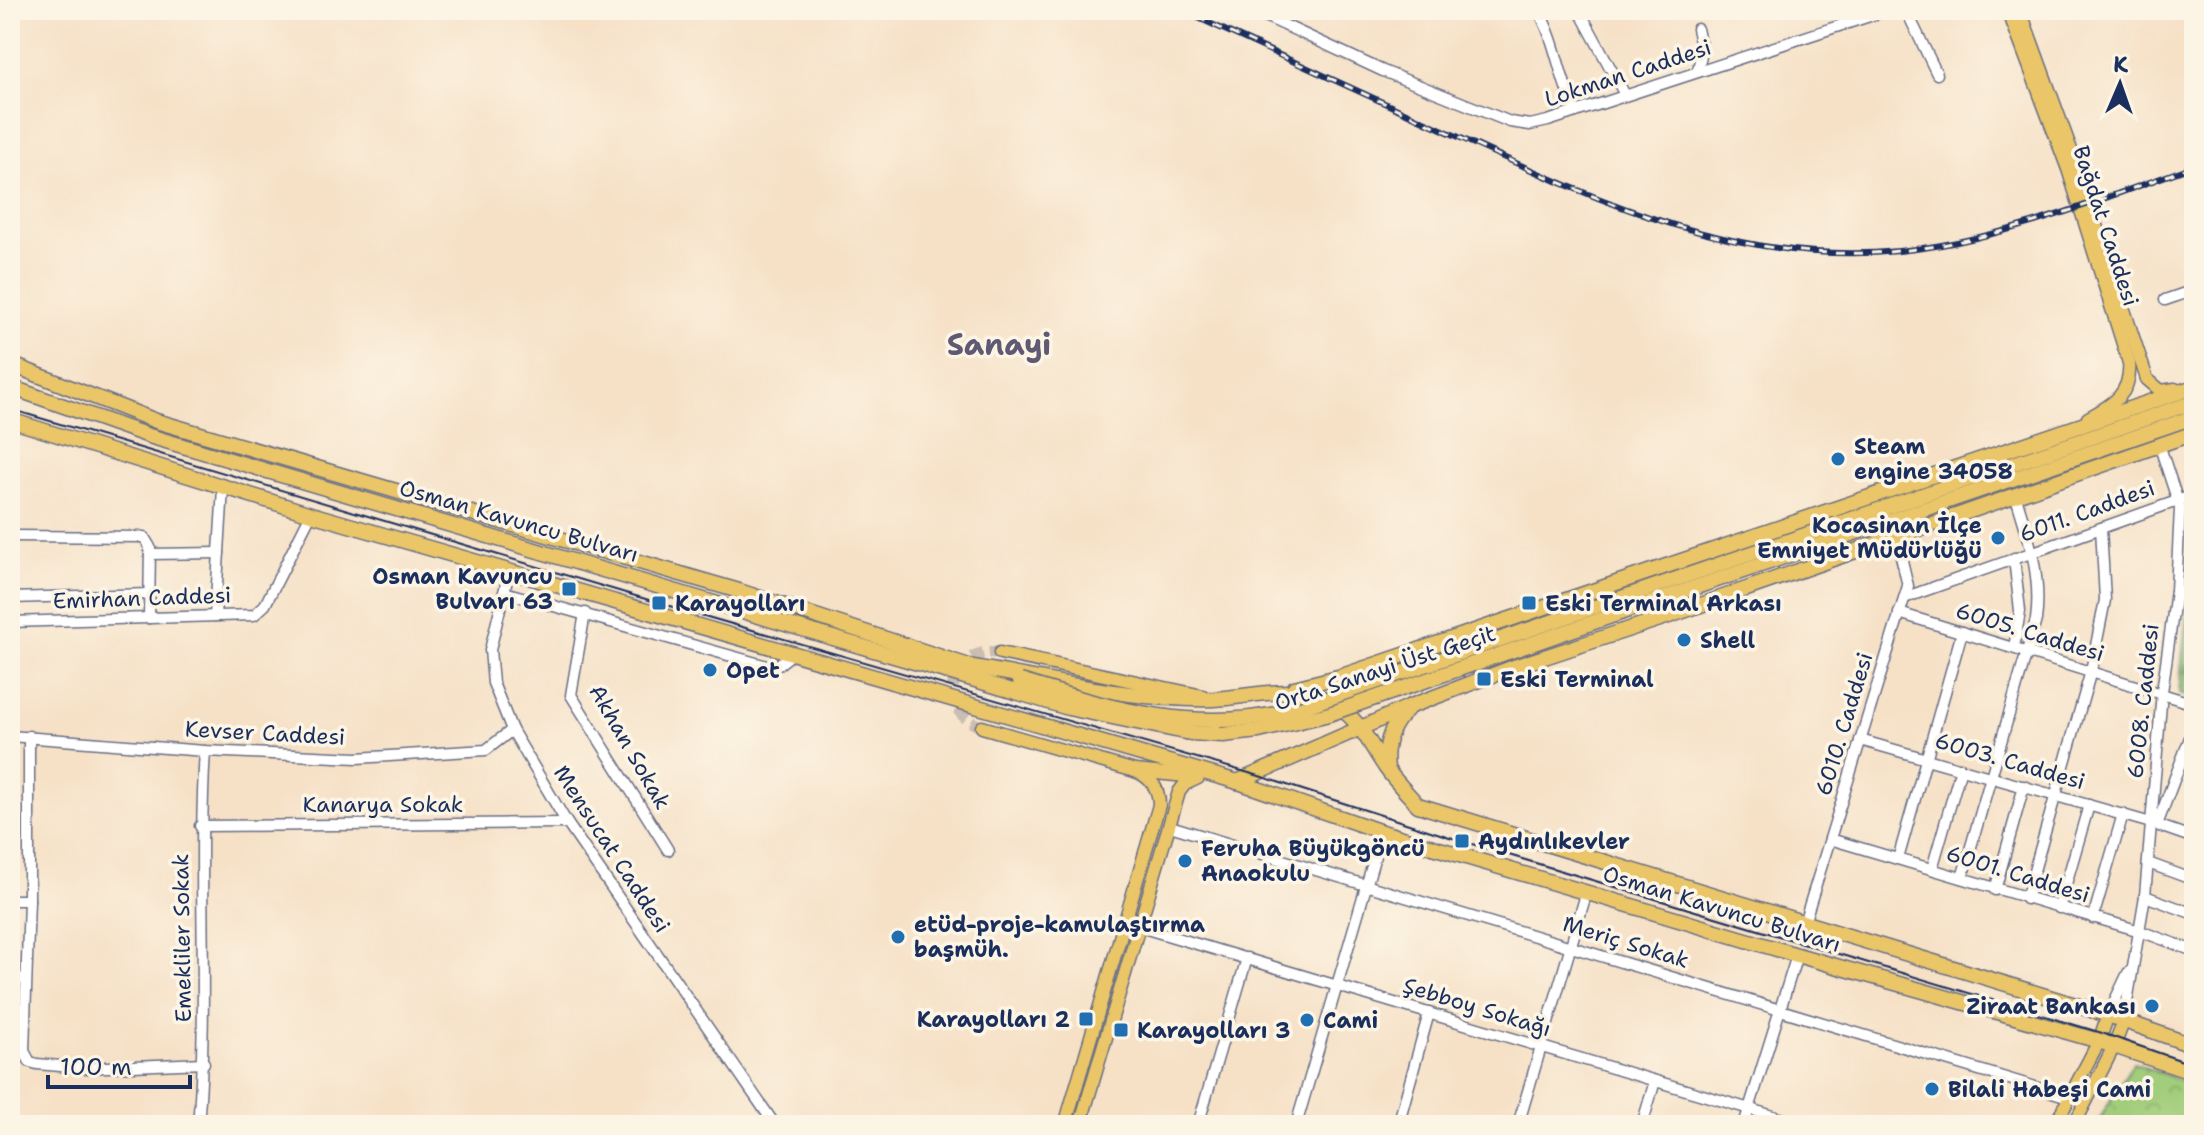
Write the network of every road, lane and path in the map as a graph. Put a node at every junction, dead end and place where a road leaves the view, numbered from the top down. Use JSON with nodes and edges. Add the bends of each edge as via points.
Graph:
{"nodes":[{"id":1,"x":1252,"y":10,"type":"edge"},
{"id":2,"x":1538,"y":10,"type":"edge"},
{"id":3,"x":1579,"y":10,"type":"edge"},
{"id":4,"x":1888,"y":10,"type":"edge"},
{"id":5,"x":1906,"y":10,"type":"edge"},
{"id":6,"x":2008,"y":10,"type":"edge"},
{"id":7,"x":2020,"y":10,"type":"edge"},
{"id":8,"x":1697,"y":29,"type":"dead end"},
{"id":9,"x":1698,"y":70,"type":"junction"},
{"id":10,"x":1937,"y":74,"type":"dead end"},
{"id":11,"x":1625,"y":95,"type":"junction"},
{"id":12,"x":1576,"y":112,"type":"junction"},
{"id":13,"x":2194,"y":290,"type":"edge"},
{"id":14,"x":2165,"y":300,"type":"dead end"},
{"id":15,"x":10,"y":364,"type":"edge"},
{"id":16,"x":2194,"y":386,"type":"edge"},
{"id":17,"x":10,"y":387,"type":"edge"},
{"id":18,"x":2194,"y":402,"type":"edge"},
{"id":19,"x":2194,"y":417,"type":"edge"},
{"id":20,"x":10,"y":420,"type":"edge"},
{"id":21,"x":2069,"y":430,"type":"junction"},
{"id":22,"x":2194,"y":433,"type":"edge"},
{"id":23,"x":2159,"y":444,"type":"junction"},
{"id":24,"x":223,"y":488,"type":"junction"},
{"id":25,"x":2015,"y":494,"type":"junction"},
{"id":26,"x":2194,"y":495,"type":"edge"},
{"id":27,"x":2178,"y":500,"type":"junction"},
{"id":28,"x":311,"y":514,"type":"junction"},
{"id":29,"x":2101,"y":528,"type":"junction"},
{"id":30,"x":1756,"y":533,"type":"junction"},
{"id":31,"x":1896,"y":535,"type":"junction"},
{"id":32,"x":10,"y":536,"type":"edge"},
{"id":33,"x":2033,"y":552,"type":"junction"},
{"id":34,"x":219,"y":553,"type":"junction"},
{"id":35,"x":150,"y":554,"type":"junction"},
{"id":36,"x":2014,"y":558,"type":"junction"},
{"id":37,"x":1709,"y":567,"type":"junction"},
{"id":38,"x":1799,"y":570,"type":"junction"},
{"id":39,"x":509,"y":572,"type":"junction"},
{"id":40,"x":1710,"y":584,"type":"junction"},
{"id":41,"x":2176,"y":591,"type":"junction"},
{"id":42,"x":504,"y":592,"type":"junction"},
{"id":43,"x":150,"y":594,"type":"junction"},
{"id":44,"x":10,"y":598,"type":"edge"},
{"id":45,"x":1904,"y":598,"type":"junction"},
{"id":46,"x":2194,"y":598,"type":"edge"},
{"id":47,"x":1620,"y":605,"type":"junction"},
{"id":48,"x":585,"y":613,"type":"junction"},
{"id":49,"x":1899,"y":613,"type":"junction"},
{"id":50,"x":215,"y":616,"type":"junction"},
{"id":51,"x":149,"y":618,"type":"junction"},
{"id":52,"x":10,"y":622,"type":"edge"},
{"id":53,"x":1962,"y":632,"type":"junction"},
{"id":54,"x":2014,"y":648,"type":"junction"},
{"id":55,"x":2027,"y":652,"type":"junction"},
{"id":56,"x":1000,"y":653,"type":"tunnel mouth"},
{"id":57,"x":792,"y":654,"type":"junction"},
{"id":58,"x":1369,"y":666,"type":"junction"},
{"id":59,"x":973,"y":667,"type":"junction"},
{"id":60,"x":2091,"y":671,"type":"junction"},
{"id":61,"x":1018,"y":687,"type":"junction"},
{"id":62,"x":1282,"y":691,"type":"junction"},
{"id":63,"x":2162,"y":692,"type":"junction"},
{"id":64,"x":1323,"y":698,"type":"junction"},
{"id":65,"x":1214,"y":699,"type":"junction"},
{"id":66,"x":2194,"y":704,"type":"edge"},
{"id":67,"x":1411,"y":706,"type":"junction"},
{"id":68,"x":1387,"y":717,"type":"junction"},
{"id":69,"x":982,"y":727,"type":"tunnel mouth"},
{"id":70,"x":2194,"y":727,"type":"edge"},
{"id":71,"x":1362,"y":728,"type":"junction"},
{"id":72,"x":512,"y":730,"type":"junction"},
{"id":73,"x":10,"y":736,"type":"edge"},
{"id":74,"x":29,"y":736,"type":"junction"},
{"id":75,"x":1860,"y":740,"type":"junction"},
{"id":76,"x":1314,"y":749,"type":"junction"},
{"id":77,"x":205,"y":751,"type":"junction"},
{"id":78,"x":1926,"y":758,"type":"junction"},
{"id":79,"x":1961,"y":768,"type":"junction"},
{"id":80,"x":1135,"y":771,"type":"junction"},
{"id":81,"x":1389,"y":772,"type":"junction"},
{"id":82,"x":1991,"y":777,"type":"junction"},
{"id":83,"x":1198,"y":778,"type":"junction"},
{"id":84,"x":1238,"y":782,"type":"junction"},
{"id":85,"x":2024,"y":786,"type":"junction"},
{"id":86,"x":2056,"y":795,"type":"junction"},
{"id":87,"x":2089,"y":805,"type":"junction"},
{"id":88,"x":2123,"y":814,"type":"junction"},
{"id":89,"x":2194,"y":819,"type":"edge"},
{"id":90,"x":567,"y":823,"type":"junction"},
{"id":91,"x":2154,"y":824,"type":"junction"},
{"id":92,"x":200,"y":826,"type":"junction"},
{"id":93,"x":1170,"y":826,"type":"junction"},
{"id":94,"x":1382,"y":832,"type":"junction"},
{"id":95,"x":2191,"y":837,"type":"edge"},
{"id":96,"x":1830,"y":839,"type":"junction"},
{"id":97,"x":668,"y":850,"type":"dead end"},
{"id":98,"x":1898,"y":859,"type":"junction"},
{"id":99,"x":2148,"y":863,"type":"junction"},
{"id":100,"x":1932,"y":869,"type":"junction"},
{"id":101,"x":1962,"y":878,"type":"junction"},
{"id":102,"x":2194,"y":880,"type":"edge"},
{"id":103,"x":1365,"y":886,"type":"junction"},
{"id":104,"x":1995,"y":890,"type":"junction"},
{"id":105,"x":1587,"y":891,"type":"junction"},
{"id":106,"x":2145,"y":896,"type":"junction"},
{"id":107,"x":2026,"y":899,"type":"junction"},
{"id":108,"x":10,"y":900,"type":"edge"},
{"id":109,"x":29,"y":900,"type":"junction"},
{"id":110,"x":2059,"y":908,"type":"junction"},
{"id":111,"x":2194,"y":914,"type":"edge"},
{"id":112,"x":2093,"y":918,"type":"junction"},
{"id":113,"x":1804,"y":923,"type":"junction"},
{"id":114,"x":1140,"y":927,"type":"junction"},
{"id":115,"x":2140,"y":931,"type":"junction"},
{"id":116,"x":1571,"y":946,"type":"junction"},
{"id":117,"x":2194,"y":951,"type":"edge"},
{"id":118,"x":1797,"y":955,"type":"junction"},
{"id":119,"x":1247,"y":958,"type":"junction"},
{"id":120,"x":2132,"y":964,"type":"junction"},
{"id":121,"x":10,"y":978,"type":"edge"},
{"id":122,"x":25,"y":979,"type":"junction"},
{"id":123,"x":1337,"y":985,"type":"junction"},
{"id":124,"x":1780,"y":1009,"type":"junction"},
{"id":125,"x":1429,"y":1013,"type":"junction"},
{"id":126,"x":2108,"y":1015,"type":"junction"},
{"id":127,"x":2124,"y":1020,"type":"junction"},
{"id":128,"x":2099,"y":1041,"type":"junction"},
{"id":129,"x":1540,"y":1046,"type":"junction"},
{"id":130,"x":2114,"y":1046,"type":"junction"},
{"id":131,"x":2194,"y":1046,"type":"edge"},
{"id":132,"x":204,"y":1063,"type":"junction"},
{"id":133,"x":2194,"y":1073,"type":"edge"},
{"id":134,"x":1655,"y":1081,"type":"junction"},
{"id":135,"x":2072,"y":1098,"type":"junction"},
{"id":136,"x":1748,"y":1109,"type":"junction"},
{"id":137,"x":198,"y":1125,"type":"edge"},
{"id":138,"x":774,"y":1125,"type":"edge"},
{"id":139,"x":1065,"y":1125,"type":"edge"},
{"id":140,"x":1080,"y":1125,"type":"edge"},
{"id":141,"x":1198,"y":1125,"type":"edge"},
{"id":142,"x":1296,"y":1125,"type":"edge"},
{"id":143,"x":1398,"y":1125,"type":"edge"},
{"id":144,"x":1518,"y":1125,"type":"edge"},
{"id":145,"x":1642,"y":1125,"type":"edge"},
{"id":146,"x":1744,"y":1125,"type":"edge"},
{"id":147,"x":1803,"y":1125,"type":"edge"},
{"id":148,"x":2055,"y":1125,"type":"edge"},
{"id":149,"x":2074,"y":1125,"type":"edge"}],
"edges":[{"from":1,"to":12,"type":"street","name":"Lokman Caddesi","via":[[1510,122],[1539,124]]},
{"from":2,"to":12,"type":"street"},
{"from":3,"to":11,"type":"street"},
{"from":4,"to":9,"type":"street","name":"Lokman Caddesi"},
{"from":5,"to":10,"type":"street"},
{"from":6,"to":21,"type":"main road","name":"Bağdat Caddesi","via":[[2068,169],[2129,363],[2127,385],[2116,402]]},
{"from":7,"to":16,"type":"main road","name":"Bağdat Caddesi","via":[[2147,379],[2165,391]]},
{"from":8,"to":9,"type":"street","via":[[1702,50]]},
{"from":9,"to":11,"type":"street","name":"Lokman Caddesi"},
{"from":11,"to":12,"type":"street","name":"Lokman Caddesi"},
{"from":13,"to":14,"type":"street"},
{"from":15,"to":59,"type":"highway","name":"Osman Kavuncu Bulvarı","via":[[154,415]]},
{"from":16,"to":21,"type":"highway"},
{"from":17,"to":61,"type":"highway","name":"Osman Kavuncu Bulvarı","via":[[149,436]]},
{"from":18,"to":37,"type":"highway"},
{"from":19,"to":40,"type":"highway"},
{"from":20,"to":24,"type":"highway"},
{"from":21,"to":30,"type":"highway"},
{"from":22,"to":23,"type":"highway"},
{"from":23,"to":25,"type":"highway"},
{"from":23,"to":27,"type":"street","name":"6008. Caddesi"},
{"from":24,"to":28,"type":"highway"},
{"from":24,"to":34,"type":"street"},
{"from":25,"to":31,"type":"highway"},
{"from":25,"to":33,"type":"street"},
{"from":26,"to":27,"type":"street","name":"6011. Caddesi"},
{"from":27,"to":29,"type":"street","name":"6011. Caddesi"},
{"from":27,"to":41,"type":"street","name":"6008. Caddesi"},
{"from":28,"to":39,"type":"highway"},
{"from":28,"to":50,"type":"street","name":"Emirhan Caddesi","via":[[263,609],[254,615]]},
{"from":29,"to":33,"type":"street","name":"6011. Caddesi"},
{"from":29,"to":60,"type":"street","via":[[2105,600]]},
{"from":30,"to":37,"type":"highway"},
{"from":30,"to":58,"type":"highway"},
{"from":31,"to":38,"type":"highway"},
{"from":31,"to":45,"type":"street","name":"6010. Caddesi","via":[[1908,586]]},
{"from":32,"to":35,"type":"street","via":[[141,537],[148,541]]},
{"from":33,"to":36,"type":"street","name":"6011. Caddesi"},
{"from":33,"to":55,"type":"street","via":[[2038,609]]},
{"from":34,"to":35,"type":"street"},
{"from":34,"to":50,"type":"street"},
{"from":35,"to":43,"type":"street"},
{"from":36,"to":45,"type":"street","name":"6011. Caddesi"},
{"from":36,"to":54,"type":"street","via":[[2020,611]]},
{"from":37,"to":47,"type":"highway"},
{"from":38,"to":40,"type":"highway"},
{"from":38,"to":67,"type":"highway"},
{"from":39,"to":42,"type":"street","name":"Mensucat Caddesi"},
{"from":39,"to":57,"type":"highway"},
{"from":40,"to":47,"type":"highway"},
{"from":41,"to":46,"type":"street"},
{"from":41,"to":63,"type":"street","name":"6008. Caddesi"},
{"from":42,"to":48,"type":"street"},
{"from":42,"to":72,"type":"street","name":"Mensucat Caddesi","via":[[490,650],[493,683]]},
{"from":43,"to":44,"type":"street"},
{"from":43,"to":51,"type":"street"},
{"from":45,"to":49,"type":"street","name":"6010. Caddesi"},
{"from":47,"to":61,"type":"highway","name":"Orta Sanayi Üst Geçit","bridge":true,"via":[[1329,714],[1259,731],[1190,733],[1068,708]]},
{"from":48,"to":57,"type":"street","via":[[774,668]]},
{"from":48,"to":97,"type":"street","name":"Akhan Sokak","via":[[571,695]]},
{"from":49,"to":53,"type":"street","name":"6005. Caddesi"},
{"from":49,"to":75,"type":"street","name":"6010. Caddesi"},
{"from":50,"to":51,"type":"street","name":"Emirhan Caddesi"},
{"from":51,"to":52,"type":"street","name":"Emirhan Caddesi"},
{"from":53,"to":54,"type":"street","name":"6005. Caddesi"},
{"from":53,"to":78,"type":"street"},
{"from":54,"to":55,"type":"street","name":"6005. Caddesi"},
{"from":55,"to":60,"type":"street","name":"6005. Caddesi"},
{"from":55,"to":82,"type":"street"},
{"from":56,"to":65,"type":"main road"},
{"from":57,"to":84,"type":"highway"},
{"from":58,"to":62,"type":"highway"},
{"from":58,"to":68,"type":"highway","via":[[1358,675],[1351,698],[1355,710]]},
{"from":59,"to":61,"type":"highway"},
{"from":59,"to":65,"type":"highway","via":[[1144,695]]},
{"from":60,"to":63,"type":"street","name":"6005. Caddesi"},
{"from":60,"to":86,"type":"street"},
{"from":62,"to":64,"type":"highway"},
{"from":62,"to":65,"type":"highway"},
{"from":63,"to":66,"type":"street","name":"6005. Caddesi"},
{"from":63,"to":91,"type":"street","name":"6008. Caddesi"},
{"from":64,"to":71,"type":"highway"},
{"from":64,"to":76,"type":"highway","via":[[1332,723]]},
{"from":67,"to":68,"type":"highway"},
{"from":67,"to":81,"type":"highway","via":[[1390,733]]},
{"from":68,"to":71,"type":"highway"},
{"from":69,"to":80,"type":"main road"},
{"from":70,"to":91,"type":"street"},
{"from":71,"to":76,"type":"highway"},
{"from":71,"to":81,"type":"highway"},
{"from":72,"to":77,"type":"street","name":"Kevser Caddesi","via":[[486,750],[472,751],[357,758]]},
{"from":72,"to":90,"type":"street","name":"Mensucat Caddesi"},
{"from":73,"to":74,"type":"street","name":"Kevser Caddesi"},
{"from":74,"to":77,"type":"street","name":"Kevser Caddesi"},
{"from":74,"to":109,"type":"street"},
{"from":75,"to":78,"type":"street","name":"6003. Caddesi"},
{"from":75,"to":96,"type":"street","name":"6010. Caddesi"},
{"from":76,"to":84,"type":"highway"},
{"from":77,"to":92,"type":"street","name":"Emekliler Sokak"},
{"from":78,"to":79,"type":"street","name":"6003. Caddesi"},
{"from":78,"to":98,"type":"street"},
{"from":79,"to":82,"type":"street","name":"6003. Caddesi"},
{"from":79,"to":100,"type":"street"},
{"from":80,"to":83,"type":"main road"},
{"from":80,"to":139,"type":"main road","via":[[1154,783],[1159,805]]},
{"from":81,"to":113,"type":"highway","name":"Osman Kavuncu Bulvarı","via":[[1418,805]]},
{"from":82,"to":85,"type":"street","name":"6003. Caddesi"},
{"from":82,"to":101,"type":"street"},
{"from":83,"to":84,"type":"highway"},
{"from":83,"to":93,"type":"main road","via":[[1179,792]]},
{"from":84,"to":94,"type":"highway","name":"Osman Kavuncu Bulvarı"},
{"from":85,"to":86,"type":"street","name":"6003. Caddesi"},
{"from":85,"to":104,"type":"street"},
{"from":86,"to":87,"type":"street","name":"6003. Caddesi"},
{"from":86,"to":107,"type":"street"},
{"from":87,"to":88,"type":"street","name":"6003. Caddesi"},
{"from":87,"to":110,"type":"street"},
{"from":88,"to":91,"type":"street","name":"6003. Caddesi"},
{"from":88,"to":112,"type":"street"},
{"from":89,"to":95,"type":"street"},
{"from":90,"to":92,"type":"street","name":"Kanarya Sokak"},
{"from":90,"to":138,"type":"street","name":"Mensucat Caddesi"},
{"from":91,"to":95,"type":"street","name":"6003. Caddesi"},
{"from":91,"to":99,"type":"street","name":"6008. Caddesi"},
{"from":92,"to":132,"type":"street","name":"Emekliler Sokak"},
{"from":93,"to":103,"type":"street","name":"Meriç Sokak"},
{"from":93,"to":114,"type":"main road"},
{"from":94,"to":103,"type":"street"},
{"from":94,"to":105,"type":"highway","name":"Osman Kavuncu Bulvarı"},
{"from":96,"to":98,"type":"street","name":"6001. Caddesi"},
{"from":96,"to":113,"type":"street","name":"6010. Caddesi"},
{"from":98,"to":100,"type":"street","name":"6001. Caddesi"},
{"from":99,"to":102,"type":"street"},
{"from":99,"to":106,"type":"street","name":"6008. Caddesi"},
{"from":100,"to":101,"type":"street","name":"6001. Caddesi"},
{"from":101,"to":104,"type":"street","name":"6001. Caddesi"},
{"from":103,"to":116,"type":"street","name":"Meriç Sokak"},
{"from":103,"to":123,"type":"street"},
{"from":104,"to":107,"type":"street","name":"6001. Caddesi"},
{"from":105,"to":116,"type":"street"},
{"from":105,"to":118,"type":"highway","name":"Osman Kavuncu Bulvarı"},
{"from":106,"to":111,"type":"street"},
{"from":106,"to":115,"type":"street","name":"6008. Caddesi"},
{"from":107,"to":110,"type":"street","name":"6001. Caddesi"},
{"from":108,"to":109,"type":"street"},
{"from":109,"to":122,"type":"street"},
{"from":110,"to":112,"type":"street","name":"6001. Caddesi"},
{"from":112,"to":115,"type":"street","name":"6001. Caddesi"},
{"from":113,"to":126,"type":"highway","name":"Osman Kavuncu Bulvarı"},
{"from":114,"to":119,"type":"street","name":"Şebboy Sokağı"},
{"from":114,"to":140,"type":"main road"},
{"from":115,"to":117,"type":"street","name":"6001. Caddesi"},
{"from":115,"to":120,"type":"street","name":"6008. Caddesi"},
{"from":116,"to":124,"type":"street","name":"Meriç Sokak"},
{"from":116,"to":129,"type":"street"},
{"from":118,"to":124,"type":"street"},
{"from":118,"to":128,"type":"highway","name":"Osman Kavuncu Bulvarı"},
{"from":119,"to":123,"type":"street","name":"Şebboy Sokağı"},
{"from":119,"to":141,"type":"street"},
{"from":120,"to":126,"type":"street"},
{"from":120,"to":127,"type":"street"},
{"from":121,"to":122,"type":"street"},
{"from":122,"to":132,"type":"street","via":[[24,1051],[30,1062],[84,1068]]},
{"from":123,"to":125,"type":"street","name":"Şebboy Sokağı"},
{"from":123,"to":142,"type":"street"},
{"from":124,"to":135,"type":"street","name":"Meriç Sokak"},
{"from":124,"to":136,"type":"street"},
{"from":125,"to":129,"type":"street","name":"Şebboy Sokağı"},
{"from":125,"to":143,"type":"street"},
{"from":126,"to":127,"type":"highway","name":"Osman Kavuncu Bulvarı"},
{"from":126,"to":128,"type":"main road"},
{"from":127,"to":130,"type":"main road"},
{"from":127,"to":131,"type":"highway","name":"Osman Kavuncu Bulvarı"},
{"from":128,"to":130,"type":"highway","name":"Osman Kavuncu Bulvarı"},
{"from":128,"to":135,"type":"main road"},
{"from":129,"to":134,"type":"street","name":"Şebboy Sokağı"},
{"from":129,"to":144,"type":"street"},
{"from":130,"to":133,"type":"highway","name":"Osman Kavuncu Bulvarı"},
{"from":130,"to":149,"type":"main road"},
{"from":132,"to":137,"type":"street","name":"Emekliler Sokak"},
{"from":134,"to":136,"type":"street","name":"Şebboy Sokağı"},
{"from":134,"to":145,"type":"street"},
{"from":135,"to":148,"type":"main road"},
{"from":136,"to":146,"type":"street"},
{"from":136,"to":147,"type":"street","name":"Şebboy Sokağı"}]}
